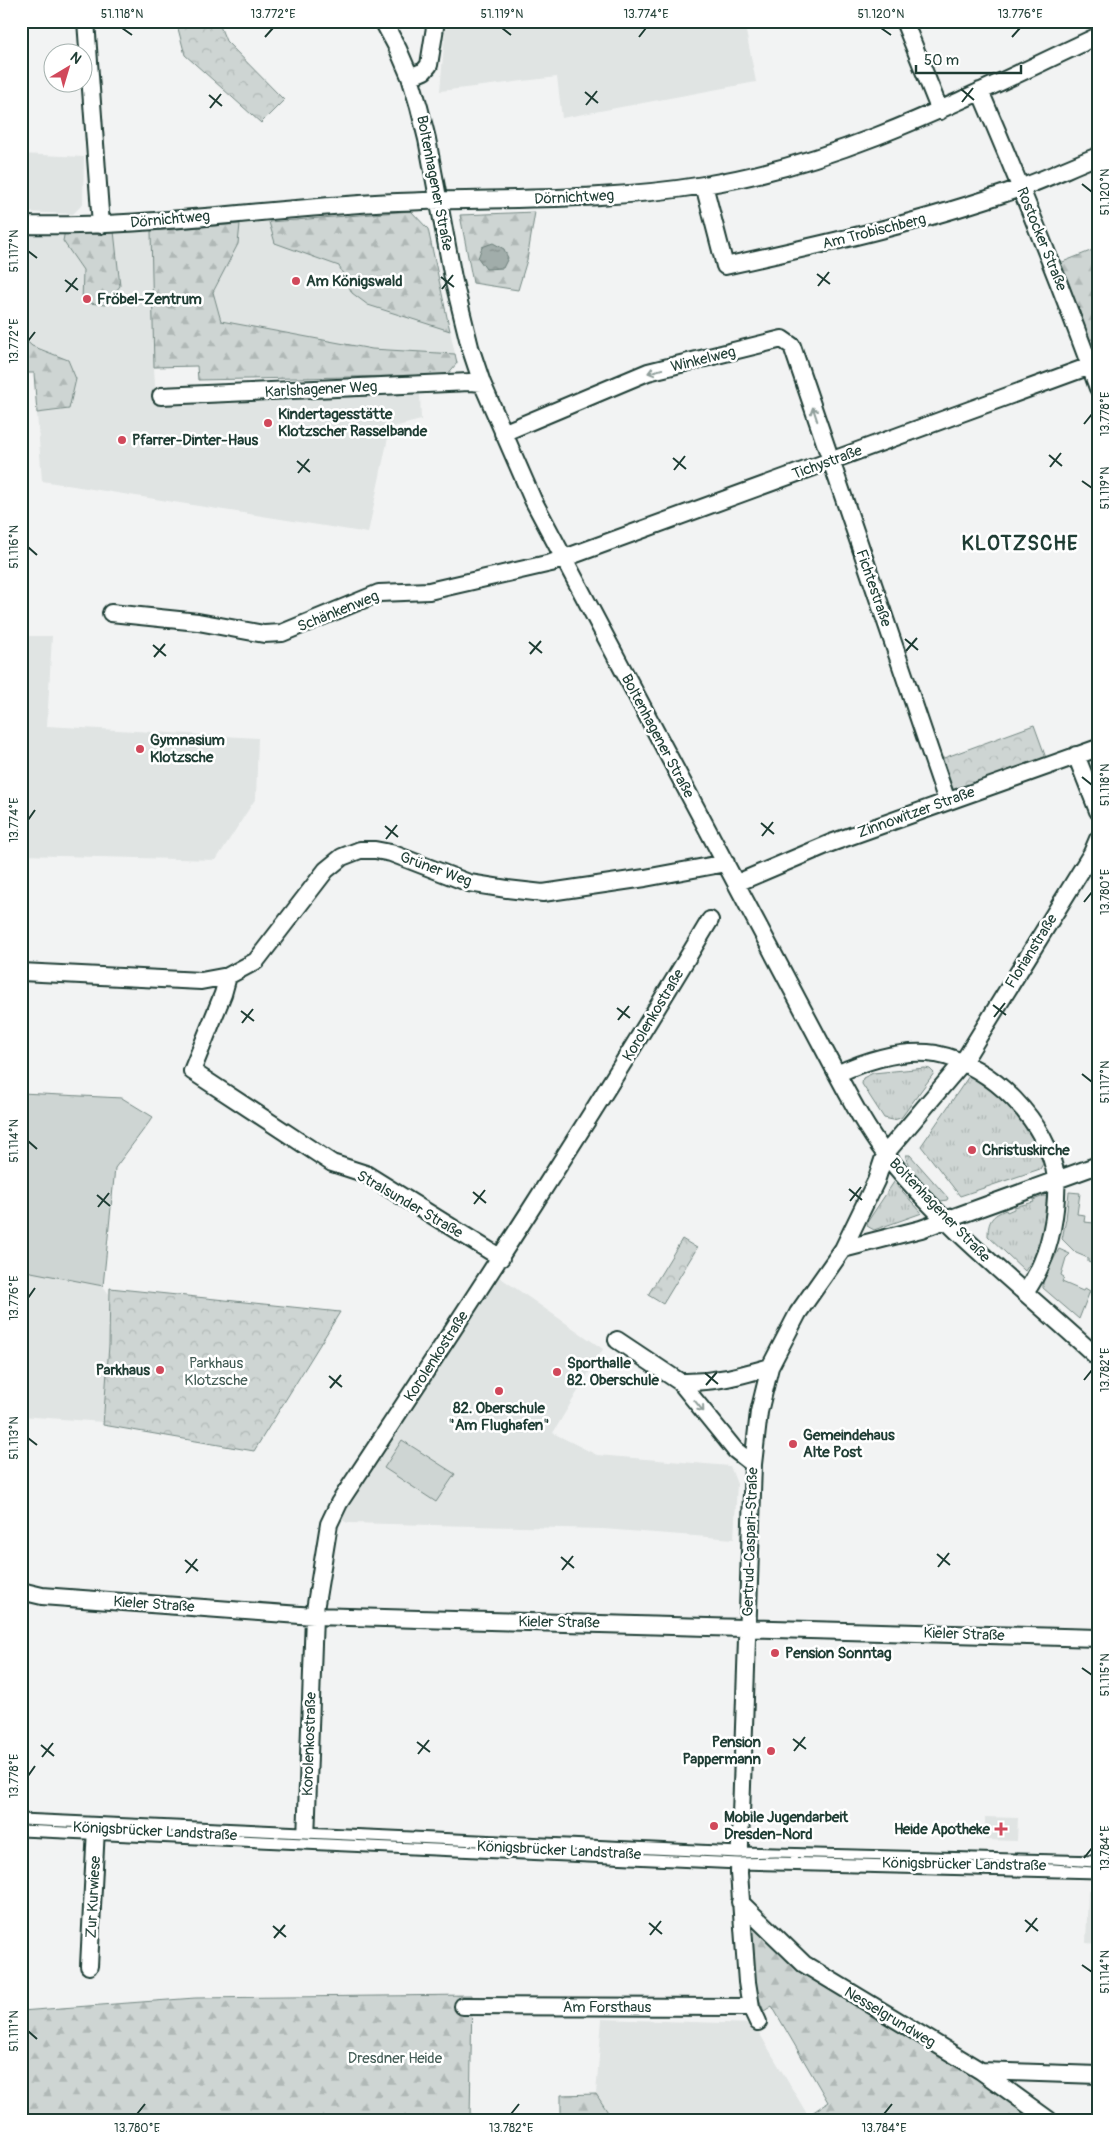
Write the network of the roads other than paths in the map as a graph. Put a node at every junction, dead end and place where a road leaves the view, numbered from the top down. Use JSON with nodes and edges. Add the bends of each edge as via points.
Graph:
{"nodes":[{"id":1,"x":86,"y":21,"type":"edge"},
{"id":2,"x":383,"y":21,"type":"edge"},
{"id":3,"x":436,"y":21,"type":"edge"},
{"id":4,"x":904,"y":21,"type":"edge"},
{"id":5,"x":1098,"y":36,"type":"edge"},
{"id":6,"x":410,"y":77,"type":"junction"},
{"id":7,"x":980,"y":91,"type":"junction"},
{"id":8,"x":940,"y":111,"type":"junction"},
{"id":9,"x":1098,"y":156,"type":"edge"},
{"id":10,"x":704,"y":186,"type":"junction"},
{"id":11,"x":1022,"y":187,"type":"junction"},
{"id":12,"x":439,"y":199,"type":"junction"},
{"id":13,"x":21,"y":225,"type":"edge"},
{"id":14,"x":101,"y":225,"type":"junction"},
{"id":15,"x":1090,"y":366,"type":"junction"},
{"id":16,"x":482,"y":383,"type":"junction"},
{"id":17,"x":1098,"y":388,"type":"edge"},
{"id":18,"x":161,"y":396,"type":"dead end"},
{"id":19,"x":503,"y":433,"type":"junction"},
{"id":20,"x":830,"y":460,"type":"junction"},
{"id":21,"x":564,"y":558,"type":"junction"},
{"id":22,"x":111,"y":613,"type":"dead end"},
{"id":23,"x":1098,"y":748,"type":"edge"},
{"id":24,"x":1076,"y":755,"type":"junction"},
{"id":25,"x":947,"y":801,"type":"junction"},
{"id":26,"x":1098,"y":811,"type":"edge"},
{"id":27,"x":1098,"y":839,"type":"edge"},
{"id":28,"x":726,"y":863,"type":"junction"},
{"id":29,"x":738,"y":883,"type":"junction"},
{"id":30,"x":710,"y":920,"type":"dead end"},
{"id":31,"x":21,"y":972,"type":"edge"},
{"id":32,"x":228,"y":976,"type":"junction"},
{"id":33,"x":963,"y":1062,"type":"junction"},
{"id":34,"x":837,"y":1074,"type":"junction"},
{"id":35,"x":885,"y":1154,"type":"junction"},
{"id":36,"x":1098,"y":1164,"type":"edge"},
{"id":37,"x":1056,"y":1179,"type":"junction"},
{"id":38,"x":945,"y":1220,"type":"junction"},
{"id":39,"x":843,"y":1249,"type":"junction"},
{"id":40,"x":501,"y":1258,"type":"junction"},
{"id":41,"x":1025,"y":1294,"type":"junction"},
{"id":42,"x":617,"y":1340,"type":"dead end"},
{"id":43,"x":1098,"y":1358,"type":"edge"},
{"id":44,"x":770,"y":1366,"type":"junction"},
{"id":45,"x":680,"y":1382,"type":"junction"},
{"id":46,"x":753,"y":1464,"type":"junction"},
{"id":47,"x":21,"y":1591,"type":"edge"},
{"id":48,"x":314,"y":1616,"type":"junction"},
{"id":49,"x":747,"y":1628,"type":"junction"},
{"id":50,"x":1098,"y":1638,"type":"edge"},
{"id":51,"x":21,"y":1825,"type":"edge"},
{"id":52,"x":96,"y":1828,"type":"junction"},
{"id":53,"x":306,"y":1838,"type":"junction"},
{"id":54,"x":739,"y":1858,"type":"junction"},
{"id":55,"x":1098,"y":1867,"type":"edge"},
{"id":56,"x":740,"y":1902,"type":"junction"},
{"id":57,"x":89,"y":1966,"type":"dead end"},
{"id":58,"x":463,"y":2006,"type":"dead end"},
{"id":59,"x":750,"y":2007,"type":"junction"},
{"id":60,"x":758,"y":2022,"type":"dead end"},
{"id":61,"x":981,"y":2072,"type":"junction"},
{"id":62,"x":1098,"y":2075,"type":"edge"},
{"id":63,"x":1049,"y":2120,"type":"edge"}],
"edges":[{"from":1,"to":14,"type":"street"},
{"from":2,"to":6,"type":"street","name":"Boltenhagener Straße"},
{"from":3,"to":6,"type":"street","via":[[429,65]]},
{"from":4,"to":8,"type":"street"},
{"from":5,"to":7,"type":"street","name":"Dörnichtweg"},
{"from":6,"to":12,"type":"street","name":"Boltenhagener Straße"},
{"from":7,"to":8,"type":"street","name":"Dörnichtweg"},
{"from":7,"to":11,"type":"street","name":"Rostocker Straße"},
{"from":8,"to":10,"type":"street","name":"Dörnichtweg","via":[[840,150]]},
{"from":9,"to":11,"type":"street","name":"Am Trobischberg"},
{"from":10,"to":11,"type":"street","name":"Am Trobischberg","via":[[726,266],[862,235]]},
{"from":10,"to":12,"type":"street","name":"Dörnichtweg","via":[[588,198]]},
{"from":11,"to":15,"type":"street","name":"Rostocker Straße"},
{"from":12,"to":14,"type":"street","name":"Dörnichtweg"},
{"from":12,"to":16,"type":"street","name":"Boltenhagener Straße","via":[[463,322]]},
{"from":13,"to":14,"type":"street","name":"Dörnichtweg"},
{"from":15,"to":17,"type":"street","name":"Rostocker Straße"},
{"from":15,"to":20,"type":"street","name":"Tichystraße"},
{"from":16,"to":18,"type":"street","name":"Karlshagener Weg"},
{"from":16,"to":19,"type":"street","name":"Boltenhagener Straße"},
{"from":20,"to":19,"type":"street","name":"Winkelweg","one_way":true,"via":[[792,346],[782,339],[648,372]]},
{"from":19,"to":21,"type":"street","name":"Boltenhagener Straße"},
{"from":20,"to":21,"type":"street","name":"Tichystraße"},
{"from":20,"to":25,"type":"street","name":"Fichtestraße"},
{"from":21,"to":22,"type":"street","name":"Schänkenweg","via":[[454,587],[379,593],[297,628],[270,634]]},
{"from":21,"to":28,"type":"street","name":"Boltenhagener Straße"},
{"from":23,"to":24,"type":"street","name":"Zinnowitzer Straße"},
{"from":24,"to":25,"type":"street","name":"Zinnowitzer Straße"},
{"from":24,"to":26,"type":"street"},
{"from":25,"to":29,"type":"street","name":"Zinnowitzer Straße","via":[[806,853]]},
{"from":27,"to":33,"type":"street","name":"Florianstraße"},
{"from":28,"to":29,"type":"street","name":"Boltenhagener Straße"},
{"from":28,"to":32,"type":"street","name":"Grüner Weg","via":[[543,892],[469,883],[391,853],[360,850],[342,857],[326,870],[256,961]]},
{"from":29,"to":34,"type":"street","name":"Boltenhagener Straße"},
{"from":30,"to":40,"type":"street","name":"Korolenkostraße","via":[[632,1052]]},
{"from":31,"to":32,"type":"street","name":"Grüner Weg","via":[[201,981]]},
{"from":32,"to":40,"type":"street","name":"Stralsunder Straße","via":[[192,1071],[332,1163],[366,1174]]},
{"from":33,"to":34,"type":"street","via":[[936,1054],[914,1053],[866,1061]]},
{"from":33,"to":35,"type":"street","name":"Florianstraße"},
{"from":33,"to":37,"type":"street","via":[[997,1082],[1026,1111],[1047,1147]]},
{"from":34,"to":35,"type":"street","name":"Boltenhagener Straße"},
{"from":35,"to":38,"type":"street","name":"Boltenhagener Straße"},
{"from":35,"to":39,"type":"street","name":"Gertrud-Caspari-Straße","via":[[876,1181]]},
{"from":36,"to":37,"type":"street"},
{"from":37,"to":38,"type":"street"},
{"from":37,"to":41,"type":"street","via":[[1051,1242]]},
{"from":38,"to":39,"type":"street"},
{"from":38,"to":41,"type":"street","name":"Boltenhagener Straße"},
{"from":39,"to":44,"type":"street","name":"Gertrud-Caspari-Straße","via":[[798,1313]]},
{"from":40,"to":48,"type":"street","name":"Korolenkostraße","via":[[339,1503],[329,1524]]},
{"from":41,"to":43,"type":"street","name":"Boltenhagener Straße"},
{"from":42,"to":45,"type":"street"},
{"from":44,"to":45,"type":"street","via":[[722,1380]]},
{"from":44,"to":46,"type":"street","name":"Gertrud-Caspari-Straße","via":[[759,1412]]},
{"from":45,"to":46,"type":"street","one_way":true,"via":[[735,1450]]},
{"from":46,"to":49,"type":"street","name":"Gertrud-Caspari-Straße"},
{"from":47,"to":48,"type":"street","name":"Kieler Straße","via":[[42,1596]]},
{"from":48,"to":49,"type":"street","name":"Kieler Straße"},
{"from":48,"to":53,"type":"street","name":"Korolenkostraße"},
{"from":49,"to":50,"type":"street","name":"Kieler Straße"},
{"from":49,"to":54,"type":"street","name":"Gertrud-Caspari-Straße"},
{"from":51,"to":52,"type":"main road","name":"Königsbrücker Landstraße"},
{"from":52,"to":53,"type":"main road","name":"Königsbrücker Landstraße"},
{"from":52,"to":57,"type":"street","name":"Zur Kurwiese"},
{"from":53,"to":54,"type":"main road","name":"Königsbrücker Landstraße"},
{"from":54,"to":55,"type":"main road","name":"Königsbrücker Landstraße"},
{"from":54,"to":56,"type":"street"},
{"from":56,"to":59,"type":"street"},
{"from":56,"to":61,"type":"street","name":"Nesselgrundweg","via":[[804,1964]]},
{"from":58,"to":59,"type":"street","name":"Am Forsthaus"},
{"from":59,"to":60,"type":"street"},
{"from":61,"to":62,"type":"street"},
{"from":61,"to":63,"type":"street","name":"Nesselgrundweg"}]}
